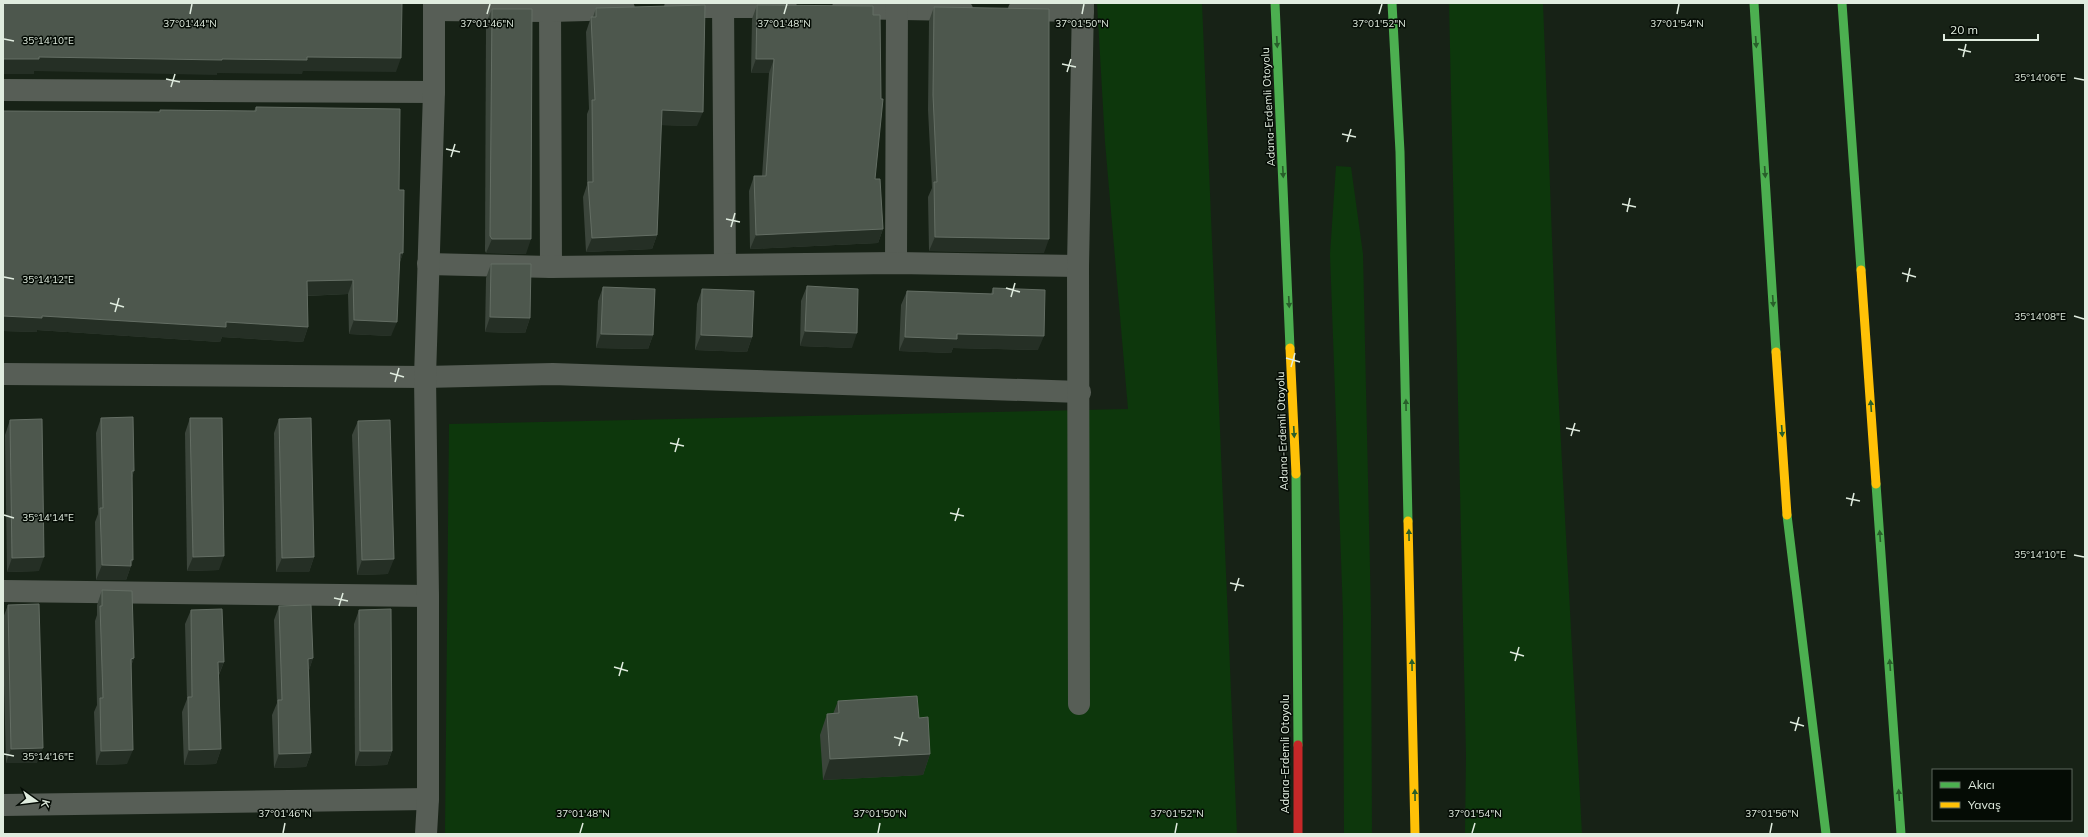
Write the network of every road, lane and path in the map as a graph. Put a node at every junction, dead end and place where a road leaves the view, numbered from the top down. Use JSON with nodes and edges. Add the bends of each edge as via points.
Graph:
{"nodes":[{"id":1,"x":1275,"y":3,"type":"edge"},
{"id":2,"x":1392,"y":3,"type":"edge"},
{"id":3,"x":1754,"y":3,"type":"edge"},
{"id":4,"x":1842,"y":3,"type":"edge"},
{"id":5,"x":723,"y":4,"type":"edge"},
{"id":6,"x":897,"y":6,"type":"edge"},
{"id":7,"x":434,"y":7,"type":"edge"},
{"id":8,"x":550,"y":7,"type":"edge"},
{"id":9,"x":802,"y":7,"type":"edge"},
{"id":10,"x":1083,"y":7,"type":"edge"},
{"id":11,"x":826,"y":8,"type":"edge"},
{"id":12,"x":3,"y":90,"type":"edge"},
{"id":13,"x":434,"y":92,"type":"junction"},
{"id":14,"x":896,"y":263,"type":"junction"},
{"id":15,"x":428,"y":264,"type":"junction"},
{"id":16,"x":724,"y":265,"type":"junction"},
{"id":17,"x":1078,"y":266,"type":"junction"},
{"id":18,"x":551,"y":267,"type":"junction"},
{"id":19,"x":3,"y":374,"type":"edge"},
{"id":20,"x":425,"y":377,"type":"junction"},
{"id":21,"x":1080,"y":392,"type":"junction"},
{"id":22,"x":3,"y":591,"type":"edge"},
{"id":23,"x":428,"y":596,"type":"junction"},
{"id":24,"x":1079,"y":704,"type":"dead end"},
{"id":25,"x":428,"y":800,"type":"junction"},
{"id":26,"x":3,"y":805,"type":"edge"},
{"id":27,"x":426,"y":834,"type":"edge"},
{"id":28,"x":1298,"y":834,"type":"edge"},
{"id":29,"x":1415,"y":834,"type":"edge"},
{"id":30,"x":1826,"y":834,"type":"edge"},
{"id":31,"x":1901,"y":834,"type":"edge"}],
"edges":[{"from":1,"to":28,"type":"main road","name":"Adana-Erdemli Otoyolu","one_way":true,"via":[[1296,473]]},
{"from":29,"to":2,"type":"main road","one_way":true,"via":[[1400,152]]},
{"from":3,"to":30,"type":"main road","one_way":true,"via":[[1787,515]]},
{"from":31,"to":4,"type":"main road","one_way":true},
{"from":5,"to":8,"type":"street","via":[[648,8]]},
{"from":5,"to":9,"type":"street"},
{"from":5,"to":16,"type":"street"},
{"from":6,"to":10,"type":"street","via":[[990,10]]},
{"from":6,"to":11,"type":"street"},
{"from":6,"to":14,"type":"street"},
{"from":7,"to":8,"type":"street"},
{"from":7,"to":13,"type":"street"},
{"from":8,"to":18,"type":"street"},
{"from":10,"to":17,"type":"street"},
{"from":12,"to":13,"type":"street"},
{"from":13,"to":15,"type":"street"},
{"from":14,"to":16,"type":"street"},
{"from":14,"to":17,"type":"street"},
{"from":15,"to":18,"type":"street"},
{"from":15,"to":20,"type":"street"},
{"from":16,"to":18,"type":"street"},
{"from":17,"to":21,"type":"street"},
{"from":19,"to":20,"type":"street"},
{"from":20,"to":21,"type":"street","via":[[553,374]]},
{"from":20,"to":23,"type":"street"},
{"from":21,"to":24,"type":"street"},
{"from":22,"to":23,"type":"street"},
{"from":23,"to":25,"type":"street"},
{"from":25,"to":26,"type":"street"},
{"from":25,"to":27,"type":"street"}]}
